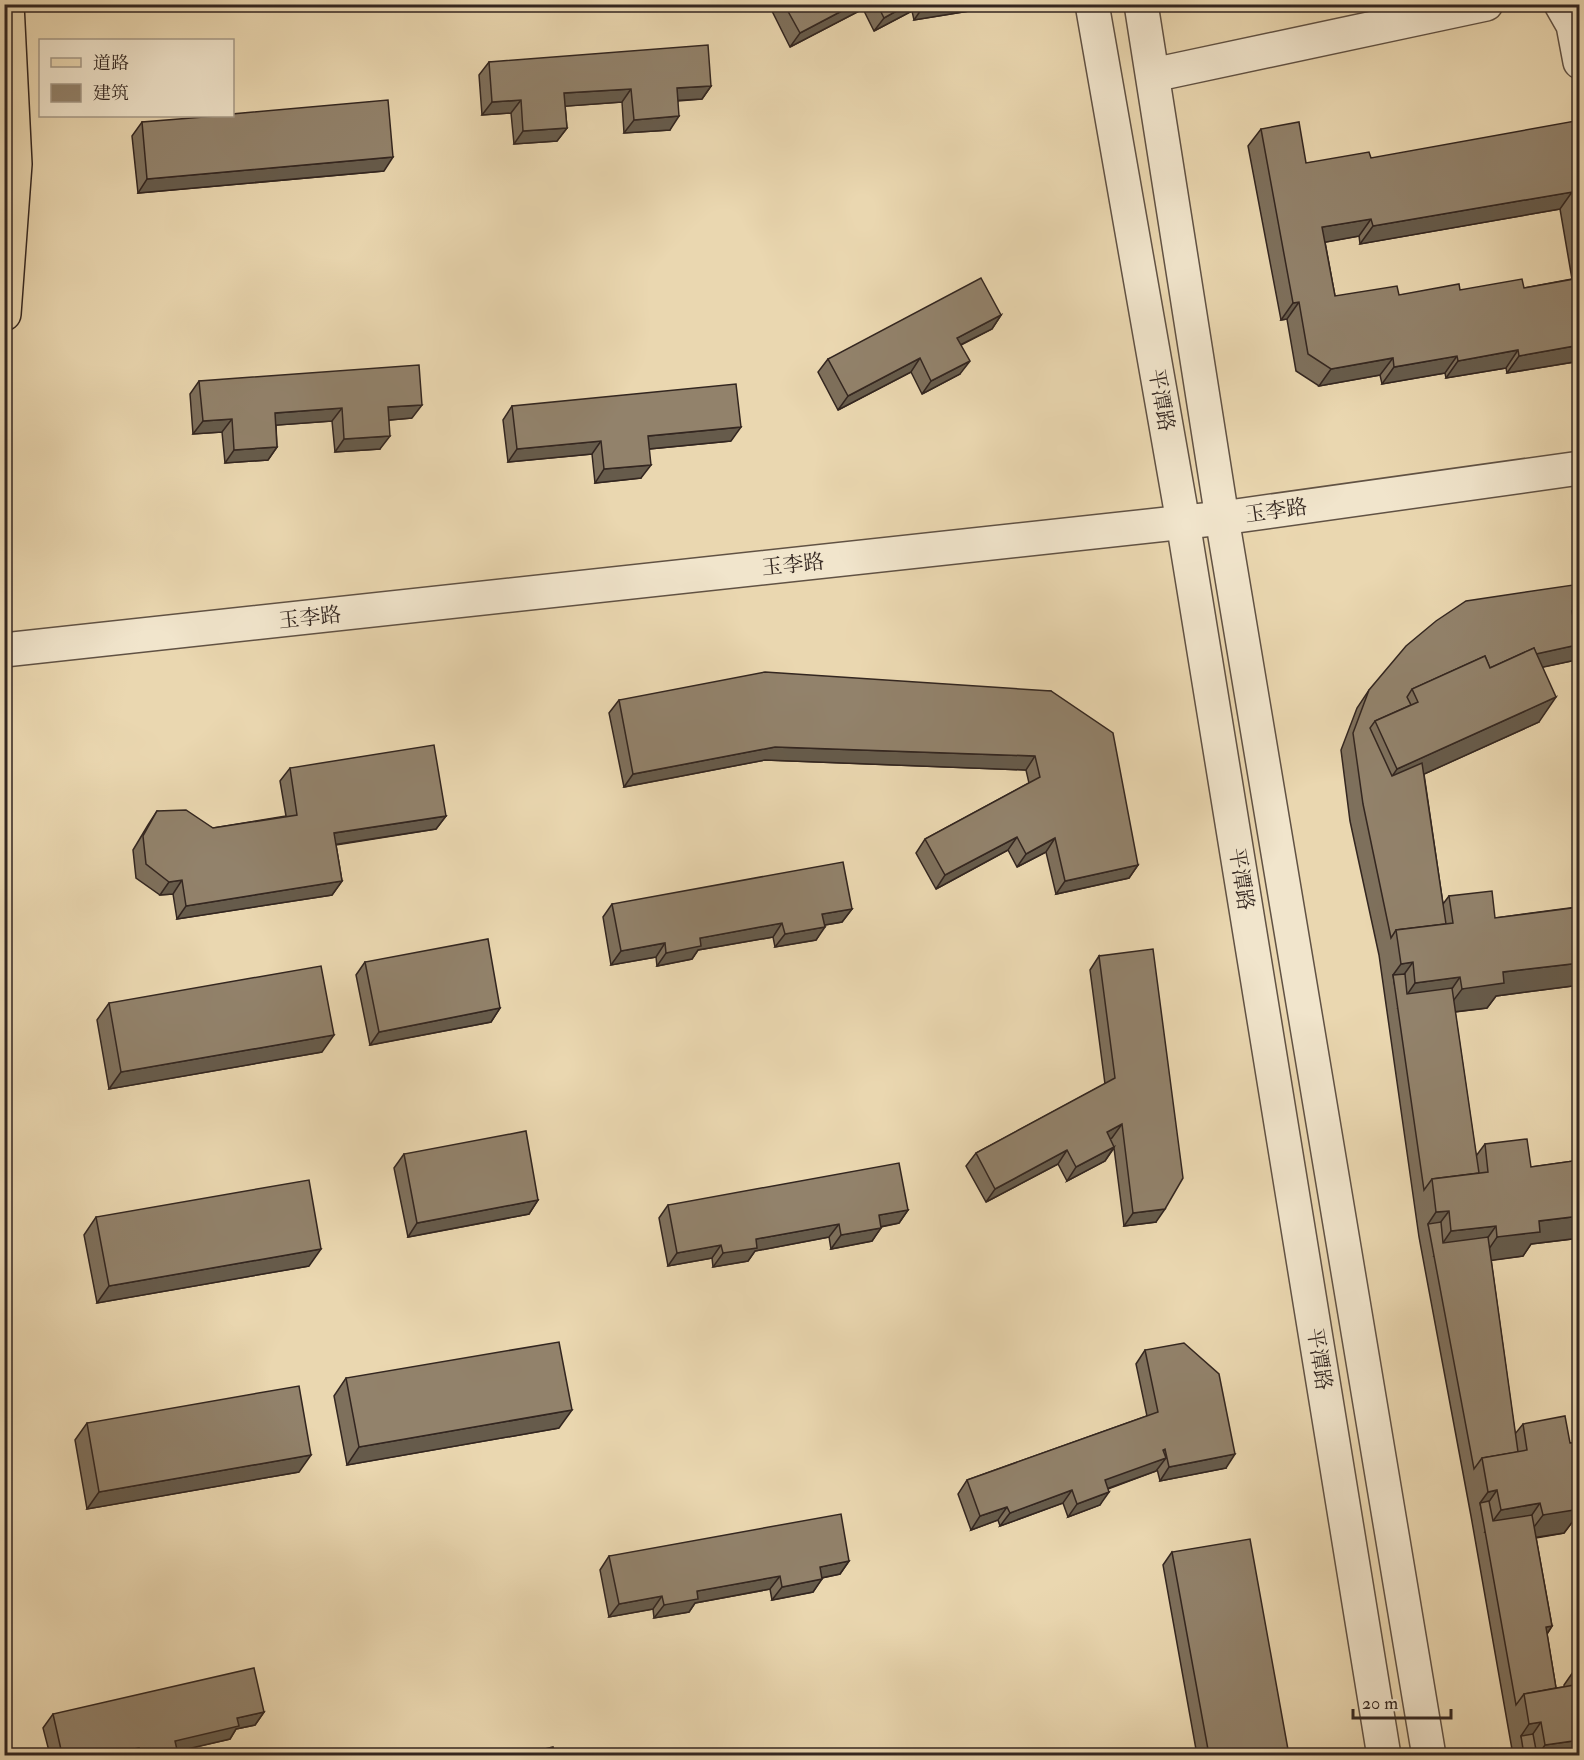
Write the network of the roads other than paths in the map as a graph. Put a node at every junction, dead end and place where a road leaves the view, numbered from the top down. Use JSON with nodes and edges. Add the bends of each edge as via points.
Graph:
{"nodes":[{"id":1,"x":7,"y":4,"type":"edge"},
{"id":2,"x":1092,"y":4,"type":"edge"},
{"id":3,"x":1141,"y":4,"type":"edge"},
{"id":4,"x":1486,"y":4,"type":"edge"},
{"id":5,"x":1562,"y":4,"type":"edge"},
{"id":6,"x":1580,"y":62,"type":"edge"},
{"id":7,"x":1153,"y":75,"type":"junction"},
{"id":8,"x":4,"y":314,"type":"edge"},
{"id":9,"x":1580,"y":468,"type":"edge"},
{"id":10,"x":1222,"y":518,"type":"junction"},
{"id":11,"x":1183,"y":522,"type":"junction"},
{"id":12,"x":4,"y":650,"type":"edge"},
{"id":13,"x":1384,"y":1755,"type":"edge"},
{"id":14,"x":1429,"y":1755,"type":"edge"}],
"edges":[{"from":1,"to":8,"type":"main road","via":[[15,164]]},
{"from":2,"to":11,"type":"street","name":"平潭路"},
{"from":3,"to":7,"type":"street","name":"平潭路"},
{"from":4,"to":7,"type":"street"},
{"from":5,"to":6,"type":"street","via":[[1573,24]]},
{"from":7,"to":10,"type":"street","name":"平潭路"},
{"from":9,"to":10,"type":"street","name":"玉李路"},
{"from":10,"to":11,"type":"street","name":"玉李路"},
{"from":10,"to":14,"type":"street","name":"平潭路"},
{"from":11,"to":12,"type":"street","name":"玉李路"},
{"from":11,"to":13,"type":"street","name":"平潭路"}]}
